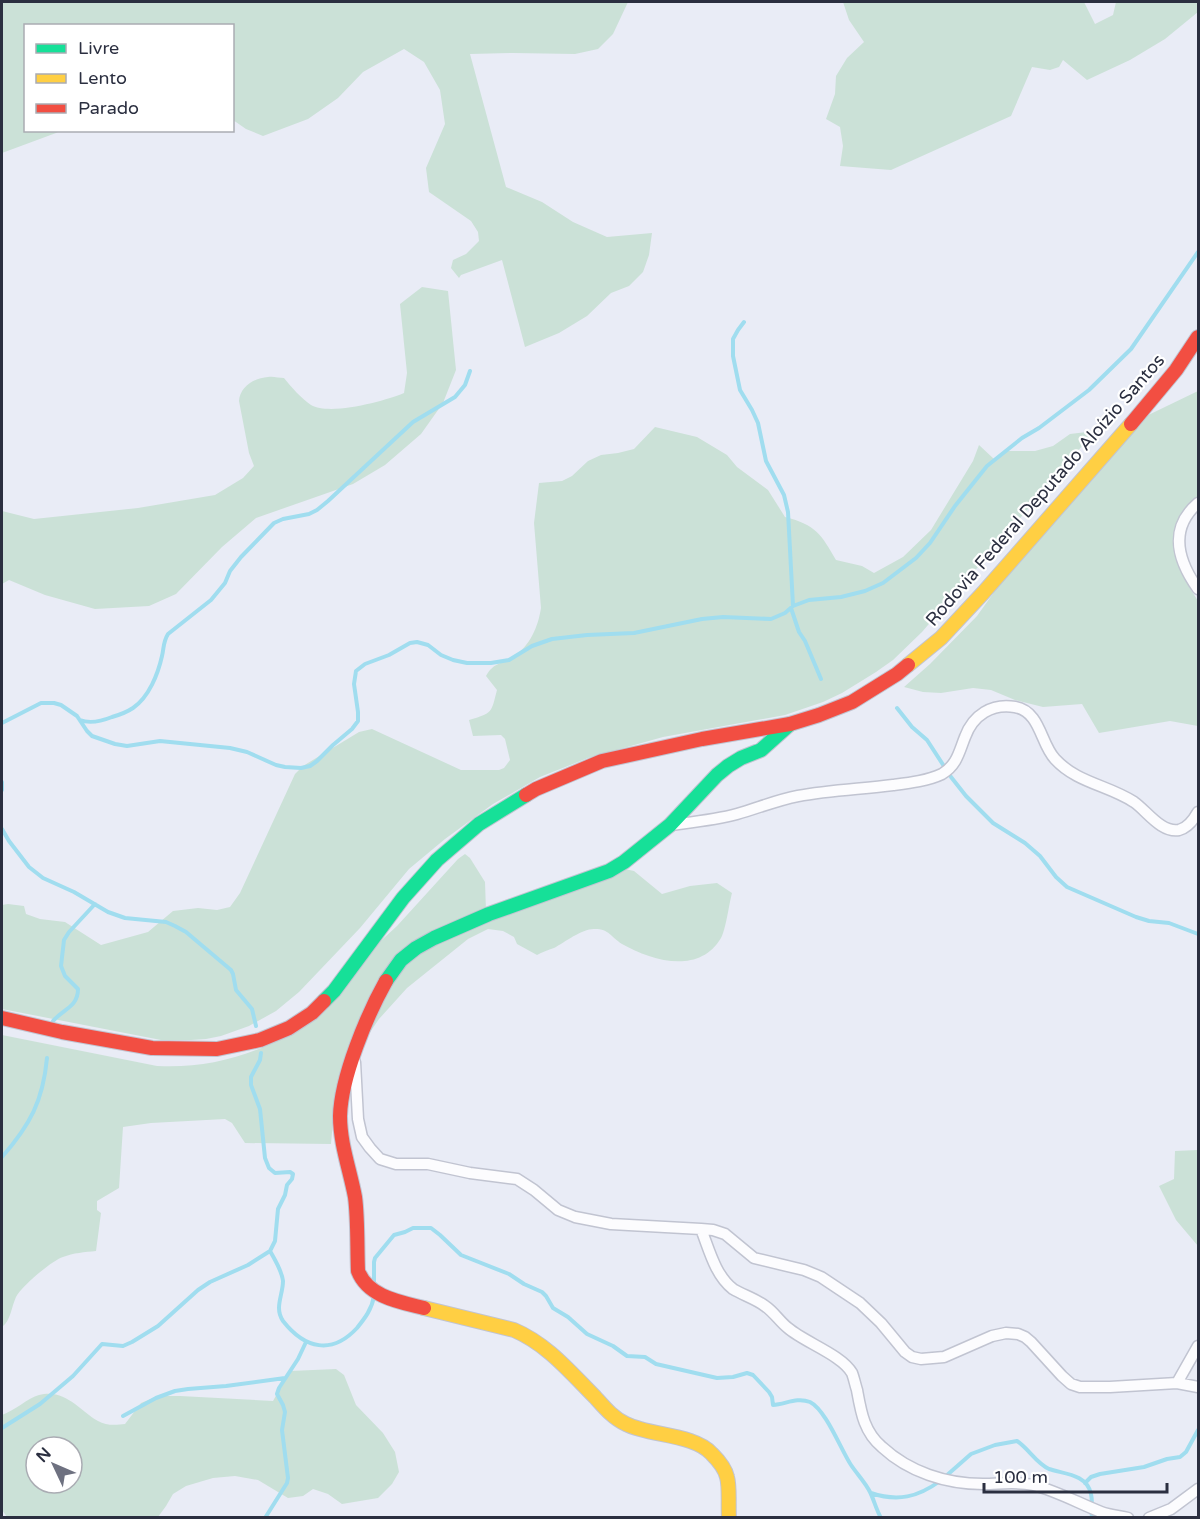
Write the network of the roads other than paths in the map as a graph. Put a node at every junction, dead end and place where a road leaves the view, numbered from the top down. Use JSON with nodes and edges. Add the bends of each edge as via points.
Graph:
{"nodes":[{"id":1,"x":1198,"y":337,"type":"edge"},
{"id":2,"x":1198,"y":503,"type":"edge"},
{"id":3,"x":1198,"y":589,"type":"edge"},
{"id":4,"x":789,"y":724,"type":"junction"},
{"id":5,"x":1198,"y":812,"type":"edge"},
{"id":6,"x":670,"y":825,"type":"junction"},
{"id":7,"x":2,"y":1018,"type":"edge"},
{"id":8,"x":354,"y":1054,"type":"junction"},
{"id":9,"x":701,"y":1229,"type":"junction"},
{"id":10,"x":1198,"y":1346,"type":"edge"},
{"id":11,"x":1177,"y":1383,"type":"junction"},
{"id":12,"x":1198,"y":1387,"type":"edge"},
{"id":13,"x":1198,"y":1490,"type":"edge"},
{"id":14,"x":729,"y":1518,"type":"edge"},
{"id":15,"x":1128,"y":1518,"type":"edge"},
{"id":16,"x":1149,"y":1518,"type":"edge"}],
"edges":[{"from":1,"to":4,"type":"main road","name":"Rodovia Federal Deputado Aloízio Santos","via":[[1123,433],[941,638],[897,674],[852,702]]},
{"from":2,"to":3,"type":"street","via":[[1179,533],[1182,559]]},
{"from":4,"to":6,"type":"main road","via":[[761,750],[717,775]]},
{"from":4,"to":7,"type":"main road","name":"Rodovia Federal Deputado Aloízio Santos","via":[[602,761],[536,789],[479,824],[437,860],[403,898],[334,991],[312,1013],[260,1040],[217,1049],[152,1048]]},
{"from":5,"to":6,"type":"street","via":[[1189,825],[1169,829],[1133,802],[1068,771],[1052,756],[1030,715],[1004,706],[981,713],[971,724],[955,763],[931,778],[800,796],[714,820]]},
{"from":6,"to":8,"type":"main road","via":[[609,871],[463,924],[416,948],[388,977]]},
{"from":8,"to":9,"type":"street","via":[[362,1137],[381,1159],[517,1179],[558,1210],[575,1217],[611,1224]]},
{"from":8,"to":14,"type":"main road","via":[[340,1115],[355,1199],[358,1271],[367,1287],[394,1301],[521,1333],[539,1343],[625,1424],[691,1441],[710,1451],[727,1476]]},
{"from":9,"to":11,"type":"street","via":[[725,1234],[754,1257],[820,1277],[860,1303],[912,1357],[944,1357],[992,1336],[1018,1334],[1031,1342],[1071,1384],[1080,1387]]},
{"from":9,"to":15,"type":"street","via":[[718,1271],[729,1286],[761,1303],[788,1328],[848,1368],[867,1429],[898,1460],[958,1483],[1016,1482],[1052,1490],[1102,1512]]},
{"from":10,"to":11,"type":"street"},
{"from":11,"to":12,"type":"street"},
{"from":13,"to":16,"type":"street","via":[[1171,1509]]}]}
